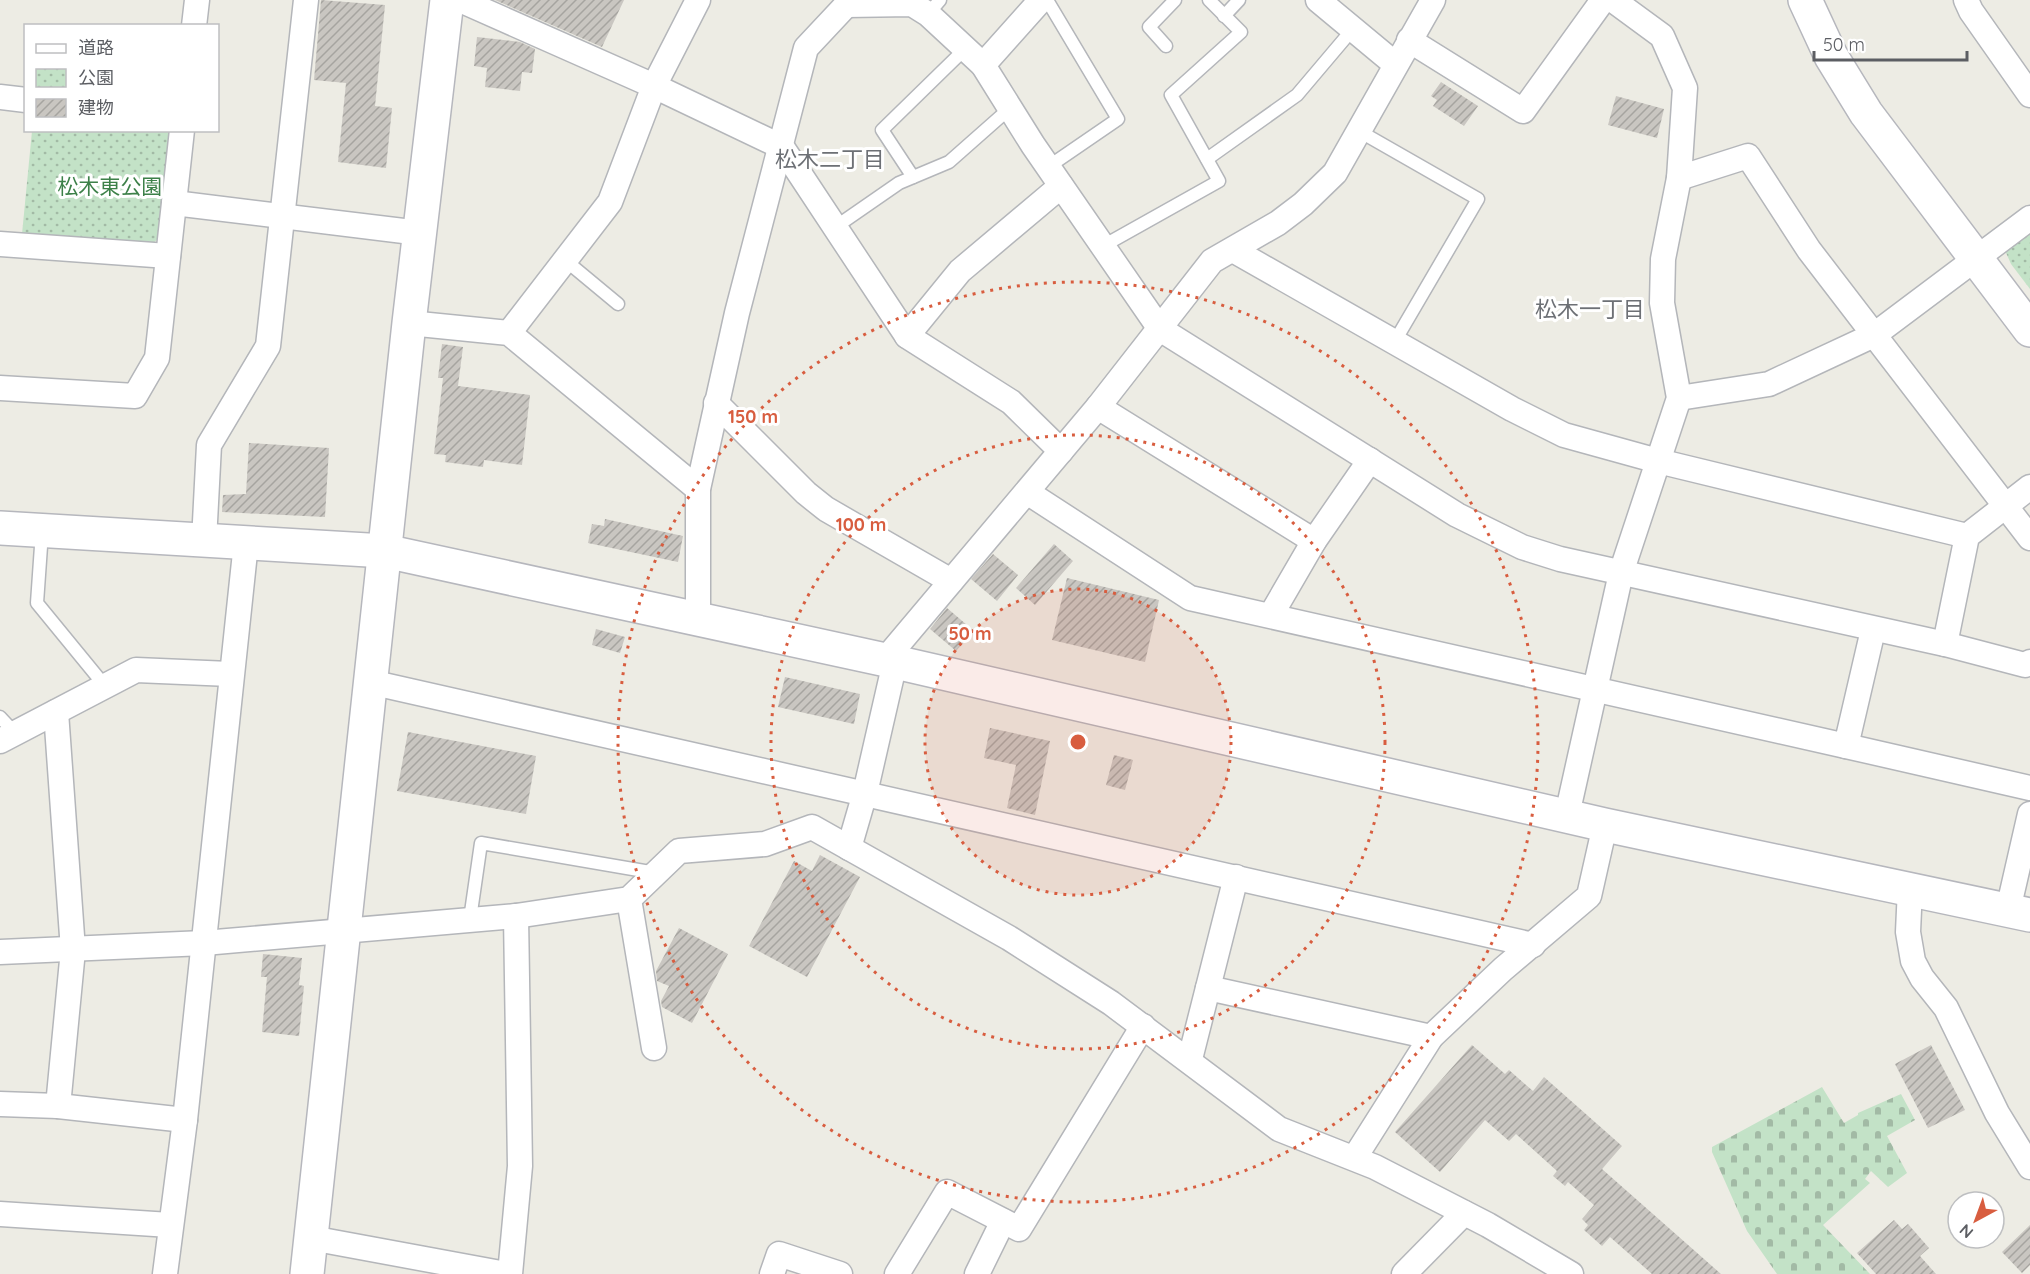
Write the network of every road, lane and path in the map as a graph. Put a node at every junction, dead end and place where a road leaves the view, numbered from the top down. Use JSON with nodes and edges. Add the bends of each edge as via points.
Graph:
{"nodes":[{"id":1,"x":197,"y":0,"type":"edge"},
{"id":2,"x":306,"y":0,"type":"edge"},
{"id":3,"x":447,"y":0,"type":"edge"},
{"id":4,"x":460,"y":0,"type":"edge"},
{"id":5,"x":698,"y":0,"type":"edge"},
{"id":6,"x":1041,"y":0,"type":"edge"},
{"id":7,"x":1047,"y":0,"type":"edge"},
{"id":8,"x":1175,"y":0,"type":"edge"},
{"id":9,"x":1209,"y":0,"type":"edge"},
{"id":10,"x":1239,"y":0,"type":"edge"},
{"id":11,"x":1318,"y":0,"type":"edge"},
{"id":12,"x":1433,"y":0,"type":"edge"},
{"id":13,"x":1805,"y":0,"type":"edge"},
{"id":14,"x":1966,"y":0,"type":"edge"},
{"id":15,"x":1615,"y":1,"type":"edge"},
{"id":16,"x":849,"y":3,"type":"edge"},
{"id":17,"x":934,"y":7,"type":"edge"},
{"id":18,"x":1224,"y":15,"type":"junction"},
{"id":19,"x":194,"y":24,"type":"edge"},
{"id":20,"x":1352,"y":30,"type":"junction"},
{"id":21,"x":1409,"y":40,"type":"junction"},
{"id":22,"x":1166,"y":46,"type":"dead end"},
{"id":23,"x":965,"y":49,"type":"junction"},
{"id":24,"x":1395,"y":64,"type":"junction"},
{"id":25,"x":983,"y":66,"type":"junction"},
{"id":26,"x":654,"y":86,"type":"junction"},
{"id":27,"x":2028,"y":88,"type":"edge"},
{"id":28,"x":0,"y":97,"type":"edge"},
{"id":29,"x":24,"y":100,"type":"edge"},
{"id":30,"x":1009,"y":109,"type":"junction"},
{"id":31,"x":1359,"y":131,"type":"junction"},
{"id":32,"x":182,"y":132,"type":"edge"},
{"id":33,"x":782,"y":147,"type":"junction"},
{"id":34,"x":1207,"y":159,"type":"junction"},
{"id":35,"x":1055,"y":176,"type":"junction"},
{"id":36,"x":913,"y":177,"type":"junction"},
{"id":37,"x":1679,"y":178,"type":"junction"},
{"id":38,"x":174,"y":203,"type":"junction"},
{"id":39,"x":282,"y":218,"type":"junction"},
{"id":40,"x":2030,"y":218,"type":"edge"},
{"id":41,"x":834,"y":228,"type":"junction"},
{"id":42,"x":420,"y":233,"type":"junction"},
{"id":43,"x":0,"y":244,"type":"edge"},
{"id":44,"x":1103,"y":246,"type":"junction"},
{"id":45,"x":1233,"y":250,"type":"junction"},
{"id":46,"x":168,"y":256,"type":"junction"},
{"id":47,"x":1975,"y":259,"type":"junction"},
{"id":48,"x":566,"y":260,"type":"junction"},
{"id":49,"x":618,"y":304,"type":"dead end"},
{"id":50,"x":409,"y":323,"type":"junction"},
{"id":51,"x":1160,"y":329,"type":"junction"},
{"id":52,"x":2030,"y":330,"type":"edge"},
{"id":53,"x":509,"y":333,"type":"junction"},
{"id":54,"x":1874,"y":335,"type":"junction"},
{"id":55,"x":907,"y":336,"type":"junction"},
{"id":56,"x":1395,"y":341,"type":"junction"},
{"id":57,"x":0,"y":388,"type":"edge"},
{"id":58,"x":1679,"y":398,"type":"junction"},
{"id":59,"x":716,"y":403,"type":"junction"},
{"id":60,"x":1098,"y":407,"type":"junction"},
{"id":61,"x":1060,"y":451,"type":"junction"},
{"id":62,"x":1370,"y":460,"type":"junction"},
{"id":63,"x":1658,"y":461,"type":"junction"},
{"id":64,"x":2030,"y":487,"type":"edge"},
{"id":65,"x":698,"y":489,"type":"junction"},
{"id":66,"x":1027,"y":492,"type":"junction"},
{"id":67,"x":2005,"y":506,"type":"junction"},
{"id":68,"x":0,"y":528,"type":"edge"},
{"id":69,"x":42,"y":530,"type":"junction"},
{"id":70,"x":1967,"y":536,"type":"junction"},
{"id":71,"x":2030,"y":538,"type":"edge"},
{"id":72,"x":204,"y":541,"type":"junction"},
{"id":73,"x":1314,"y":541,"type":"junction"},
{"id":74,"x":246,"y":543,"type":"junction"},
{"id":75,"x":385,"y":550,"type":"junction"},
{"id":76,"x":1621,"y":573,"type":"junction"},
{"id":77,"x":951,"y":581,"type":"junction"},
{"id":78,"x":1271,"y":615,"type":"junction"},
{"id":79,"x":698,"y":618,"type":"junction"},
{"id":80,"x":1874,"y":630,"type":"junction"},
{"id":81,"x":1945,"y":644,"type":"junction"},
{"id":82,"x":890,"y":662,"type":"junction"},
{"id":83,"x":2030,"y":662,"type":"edge"},
{"id":84,"x":230,"y":674,"type":"junction"},
{"id":85,"x":370,"y":682,"type":"junction"},
{"id":86,"x":105,"y":686,"type":"junction"},
{"id":87,"x":1594,"y":689,"type":"junction"},
{"id":88,"x":56,"y":712,"type":"junction"},
{"id":89,"x":5,"y":730,"type":"edge"},
{"id":90,"x":1846,"y":746,"type":"junction"},
{"id":91,"x":2030,"y":788,"type":"edge"},
{"id":92,"x":865,"y":793,"type":"junction"},
{"id":93,"x":2030,"y":814,"type":"edge"},
{"id":94,"x":1567,"y":815,"type":"junction"},
{"id":95,"x":1605,"y":825,"type":"junction"},
{"id":96,"x":849,"y":848,"type":"junction"},
{"id":97,"x":656,"y":873,"type":"junction"},
{"id":98,"x":1236,"y":877,"type":"junction"},
{"id":99,"x":1910,"y":888,"type":"junction"},
{"id":100,"x":629,"y":899,"type":"junction"},
{"id":101,"x":2019,"y":912,"type":"edge"},
{"id":102,"x":516,"y":916,"type":"junction"},
{"id":103,"x":470,"y":919,"type":"junction"},
{"id":104,"x":345,"y":931,"type":"junction"},
{"id":105,"x":204,"y":943,"type":"junction"},
{"id":106,"x":1533,"y":945,"type":"junction"},
{"id":107,"x":73,"y":950,"type":"junction"},
{"id":108,"x":0,"y":952,"type":"edge"},
{"id":109,"x":1208,"y":988,"type":"junction"},
{"id":110,"x":1143,"y":1026,"type":"junction"},
{"id":111,"x":1431,"y":1037,"type":"junction"},
{"id":112,"x":654,"y":1048,"type":"dead end"},
{"id":113,"x":1190,"y":1059,"type":"junction"},
{"id":114,"x":0,"y":1104,"type":"edge"},
{"id":115,"x":58,"y":1106,"type":"junction"},
{"id":116,"x":185,"y":1120,"type":"junction"},
{"id":117,"x":1355,"y":1157,"type":"junction"},
{"id":118,"x":2030,"y":1167,"type":"edge"},
{"id":119,"x":1464,"y":1213,"type":"junction"},
{"id":120,"x":0,"y":1214,"type":"edge"},
{"id":121,"x":1003,"y":1221,"type":"junction"},
{"id":122,"x":171,"y":1225,"type":"junction"},
{"id":123,"x":311,"y":1238,"type":"junction"},
{"id":124,"x":165,"y":1274,"type":"edge"},
{"id":125,"x":307,"y":1274,"type":"edge"},
{"id":126,"x":506,"y":1274,"type":"edge"},
{"id":127,"x":510,"y":1274,"type":"edge"},
{"id":128,"x":772,"y":1274,"type":"edge"},
{"id":129,"x":840,"y":1274,"type":"edge"},
{"id":130,"x":897,"y":1274,"type":"edge"},
{"id":131,"x":977,"y":1274,"type":"edge"},
{"id":132,"x":1404,"y":1274,"type":"edge"},
{"id":133,"x":1571,"y":1274,"type":"edge"}],
"edges":[{"from":1,"to":19,"type":"street"},
{"from":2,"to":39,"type":"street"},
{"from":3,"to":42,"type":"street"},
{"from":4,"to":26,"type":"street"},
{"from":5,"to":26,"type":"street"},
{"from":6,"to":25,"type":"street"},
{"from":7,"to":35,"type":"lane","via":[[1118,119]]},
{"from":8,"to":22,"type":"lane","via":[[1149,27]]},
{"from":9,"to":18,"type":"lane"},
{"from":10,"to":18,"type":"lane"},
{"from":11,"to":20,"type":"street"},
{"from":12,"to":21,"type":"street"},
{"from":13,"to":47,"type":"street","via":[[1866,113]]},
{"from":14,"to":27,"type":"street"},
{"from":15,"to":21,"type":"street","via":[[1522,111]]},
{"from":15,"to":37,"type":"street","via":[[1662,36],[1685,88]]},
{"from":16,"to":17,"type":"street"},
{"from":16,"to":33,"type":"street","via":[[806,48]]},
{"from":17,"to":23,"type":"street"},
{"from":18,"to":34,"type":"lane","via":[[1241,32],[1172,95]]},
{"from":20,"to":24,"type":"street"},
{"from":20,"to":34,"type":"lane","via":[[1297,95]]},
{"from":21,"to":24,"type":"street"},
{"from":23,"to":25,"type":"street"},
{"from":23,"to":36,"type":"lane","via":[[882,130]]},
{"from":24,"to":31,"type":"street"},
{"from":25,"to":30,"type":"street"},
{"from":26,"to":33,"type":"street"},
{"from":26,"to":48,"type":"street","via":[[610,202]]},
{"from":28,"to":29,"type":"street"},
{"from":30,"to":35,"type":"street"},
{"from":30,"to":36,"type":"lane","via":[[949,162]]},
{"from":31,"to":45,"type":"street","via":[[1324,185],[1286,217]]},
{"from":31,"to":56,"type":"lane","via":[[1478,199]]},
{"from":32,"to":38,"type":"street"},
{"from":33,"to":41,"type":"street"},
{"from":33,"to":59,"type":"street"},
{"from":34,"to":44,"type":"lane","via":[[1219,181]]},
{"from":35,"to":44,"type":"street"},
{"from":35,"to":55,"type":"street","via":[[960,271]]},
{"from":36,"to":41,"type":"lane"},
{"from":37,"to":54,"type":"street","via":[[1748,156],[1809,250]]},
{"from":37,"to":58,"type":"street","via":[[1663,259],[1662,303]]},
{"from":38,"to":39,"type":"street"},
{"from":38,"to":46,"type":"street"},
{"from":39,"to":42,"type":"street"},
{"from":39,"to":72,"type":"street","via":[[268,346],[209,445]]},
{"from":40,"to":47,"type":"street"},
{"from":41,"to":55,"type":"street"},
{"from":42,"to":50,"type":"street"},
{"from":43,"to":46,"type":"street"},
{"from":44,"to":51,"type":"street"},
{"from":45,"to":51,"type":"street","via":[[1212,261]]},
{"from":45,"to":56,"type":"street"},
{"from":46,"to":57,"type":"street","via":[[157,358],[135,396]]},
{"from":47,"to":52,"type":"street"},
{"from":47,"to":54,"type":"street"},
{"from":48,"to":49,"type":"lane"},
{"from":48,"to":53,"type":"street"},
{"from":50,"to":53,"type":"street"},
{"from":50,"to":75,"type":"street"},
{"from":51,"to":60,"type":"street"},
{"from":51,"to":62,"type":"street"},
{"from":53,"to":65,"type":"street"},
{"from":54,"to":58,"type":"street","via":[[1769,384]]},
{"from":54,"to":67,"type":"street"},
{"from":55,"to":61,"type":"street","via":[[1011,402]]},
{"from":56,"to":63,"type":"street","via":[[1545,426],[1585,442]]},
{"from":58,"to":63,"type":"street"},
{"from":59,"to":65,"type":"street"},
{"from":59,"to":77,"type":"street","via":[[819,504]]},
{"from":60,"to":61,"type":"street"},
{"from":60,"to":73,"type":"street"},
{"from":61,"to":66,"type":"street"},
{"from":62,"to":73,"type":"street"},
{"from":62,"to":76,"type":"street","via":[[1457,515],[1522,547]]},
{"from":63,"to":70,"type":"street"},
{"from":63,"to":76,"type":"street"},
{"from":64,"to":67,"type":"street"},
{"from":65,"to":79,"type":"street"},
{"from":66,"to":77,"type":"street"},
{"from":66,"to":78,"type":"street","via":[[1190,598]]},
{"from":67,"to":70,"type":"street"},
{"from":67,"to":71,"type":"street"},
{"from":68,"to":69,"type":"street"},
{"from":69,"to":72,"type":"street"},
{"from":69,"to":86,"type":"lane","via":[[37,603]]},
{"from":70,"to":81,"type":"street"},
{"from":72,"to":74,"type":"street"},
{"from":73,"to":78,"type":"street"},
{"from":74,"to":75,"type":"street"},
{"from":74,"to":84,"type":"street"},
{"from":75,"to":79,"type":"street"},
{"from":75,"to":85,"type":"street"},
{"from":76,"to":80,"type":"street"},
{"from":76,"to":87,"type":"street"},
{"from":77,"to":82,"type":"street"},
{"from":78,"to":87,"type":"street"},
{"from":79,"to":82,"type":"street"},
{"from":80,"to":81,"type":"street"},
{"from":80,"to":90,"type":"street"},
{"from":81,"to":83,"type":"street","via":[[2025,665]]},
{"from":82,"to":92,"type":"street"},
{"from":82,"to":94,"type":"street"},
{"from":84,"to":86,"type":"street","via":[[136,670]]},
{"from":84,"to":105,"type":"street"},
{"from":85,"to":92,"type":"street"},
{"from":85,"to":104,"type":"street"},
{"from":86,"to":88,"type":"street"},
{"from":87,"to":90,"type":"street"},
{"from":87,"to":94,"type":"street"},
{"from":88,"to":89,"type":"street"},
{"from":88,"to":107,"type":"street"},
{"from":90,"to":91,"type":"street"},
{"from":92,"to":96,"type":"street"},
{"from":92,"to":98,"type":"street"},
{"from":93,"to":101,"type":"street"},
{"from":94,"to":95,"type":"street"},
{"from":95,"to":99,"type":"street"},
{"from":95,"to":106,"type":"street","via":[[1589,896]]},
{"from":96,"to":97,"type":"street","via":[[812,827],[765,844],[679,851]]},
{"from":96,"to":110,"type":"street","via":[[1009,938]]},
{"from":97,"to":100,"type":"street"},
{"from":97,"to":103,"type":"lane","via":[[481,843]]},
{"from":98,"to":106,"type":"street"},
{"from":98,"to":109,"type":"street"},
{"from":99,"to":101,"type":"street"},
{"from":99,"to":118,"type":"street","via":[[1908,932],[1913,961],[1946,1008],[1997,1113]]},
{"from":100,"to":102,"type":"street"},
{"from":100,"to":112,"type":"street"},
{"from":102,"to":103,"type":"street"},
{"from":102,"to":127,"type":"street","via":[[520,1166]]},
{"from":103,"to":104,"type":"street"},
{"from":104,"to":105,"type":"street"},
{"from":104,"to":123,"type":"street"},
{"from":105,"to":107,"type":"street"},
{"from":105,"to":116,"type":"street"},
{"from":106,"to":111,"type":"street"},
{"from":107,"to":108,"type":"street"},
{"from":107,"to":115,"type":"street"},
{"from":109,"to":111,"type":"street"},
{"from":109,"to":113,"type":"street"},
{"from":110,"to":113,"type":"street"},
{"from":110,"to":121,"type":"street","via":[[1019,1229]]},
{"from":111,"to":117,"type":"street"},
{"from":113,"to":117,"type":"street","via":[[1279,1129]]},
{"from":114,"to":115,"type":"street"},
{"from":115,"to":116,"type":"street"},
{"from":116,"to":122,"type":"street"},
{"from":117,"to":119,"type":"street"},
{"from":119,"to":132,"type":"street"},
{"from":119,"to":133,"type":"street"},
{"from":120,"to":122,"type":"street"},
{"from":121,"to":130,"type":"street","via":[[947,1192]]},
{"from":121,"to":131,"type":"street"},
{"from":122,"to":124,"type":"street"},
{"from":123,"to":125,"type":"street"},
{"from":123,"to":126,"type":"street"},
{"from":128,"to":129,"type":"street","via":[[779,1254]]}]}
